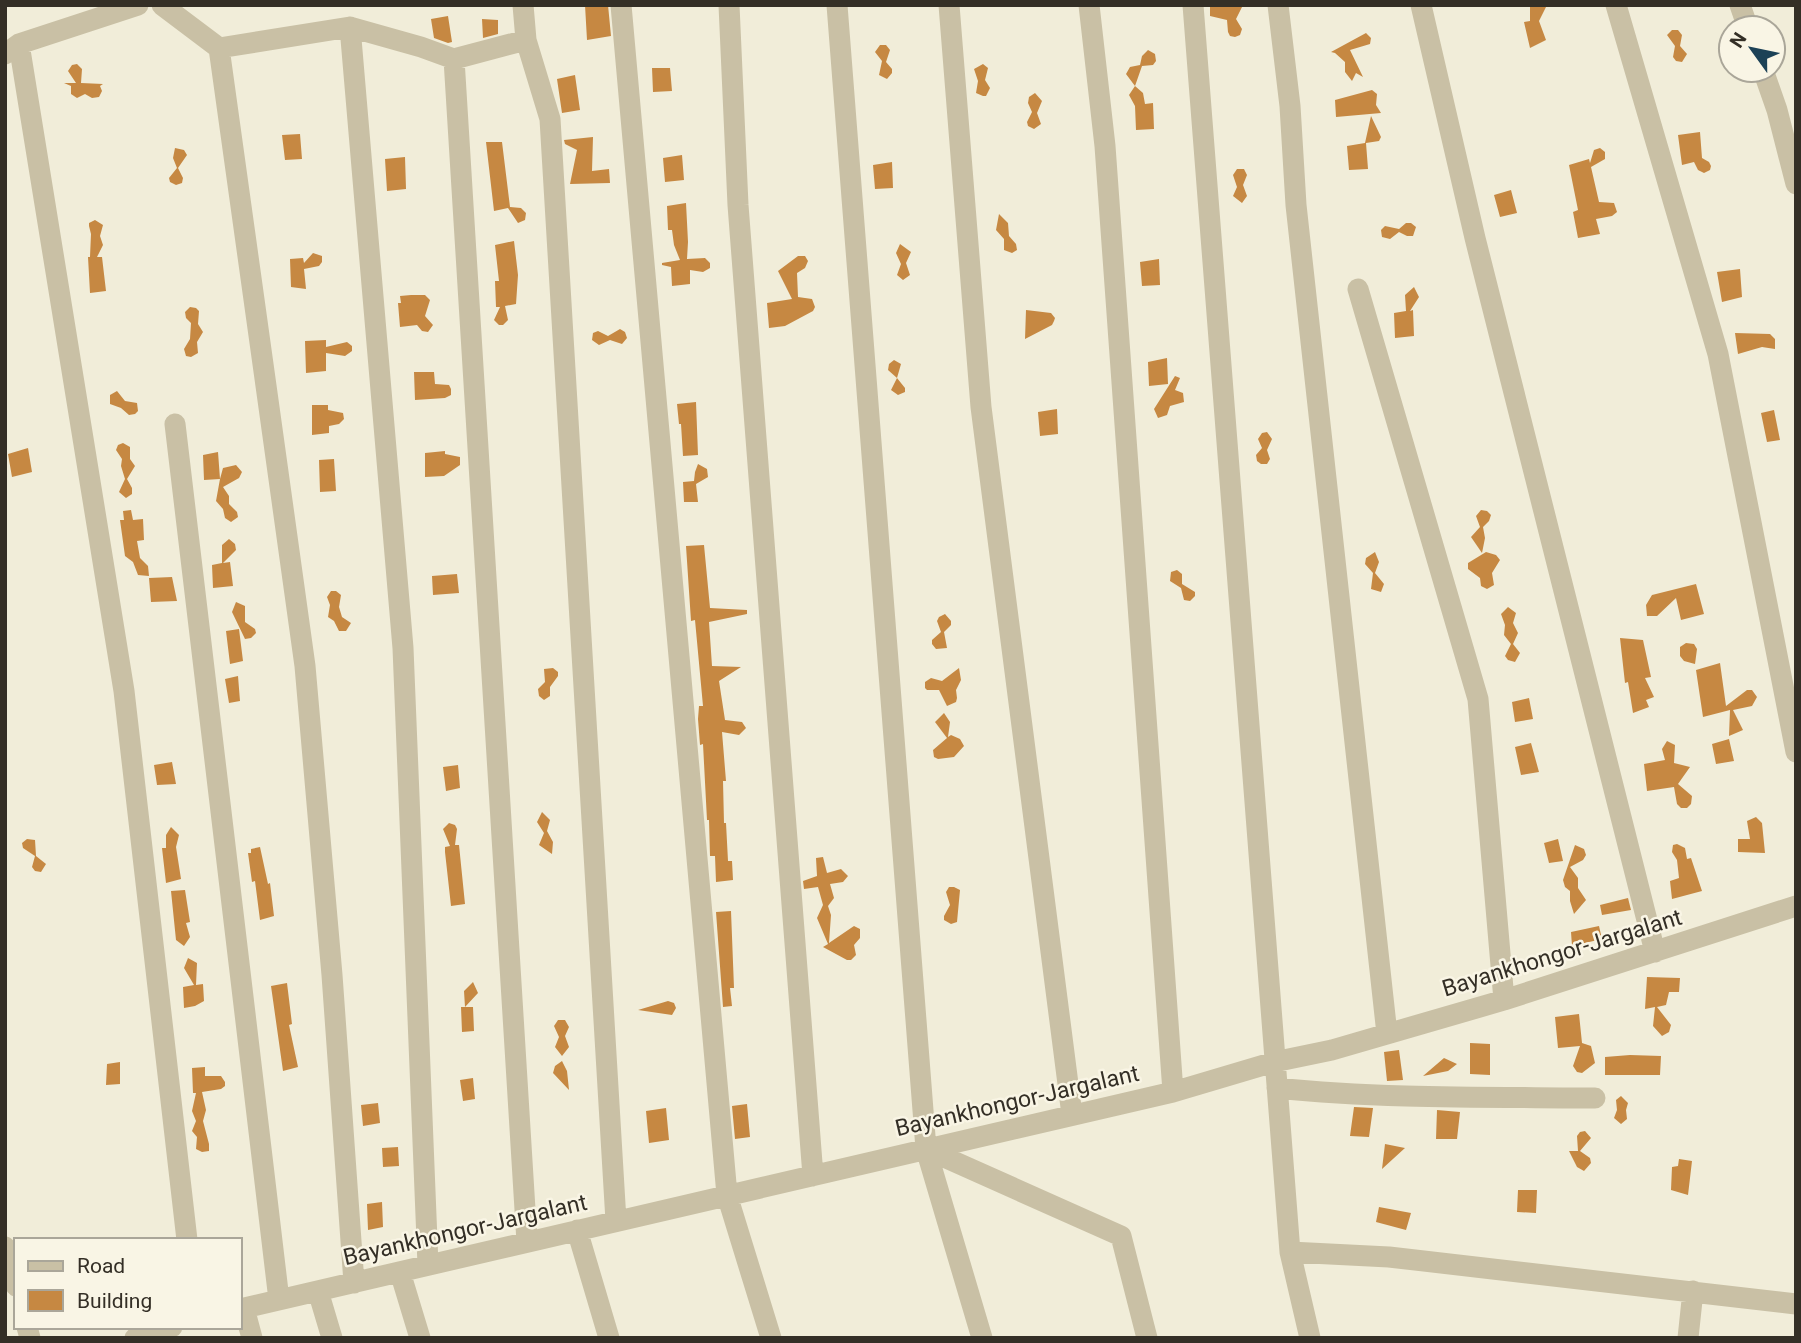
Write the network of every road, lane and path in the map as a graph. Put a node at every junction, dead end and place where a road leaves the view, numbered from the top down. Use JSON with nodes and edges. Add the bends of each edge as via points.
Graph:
{"nodes":[{"id":1,"x":138,"y":5,"type":"edge"},
{"id":2,"x":162,"y":5,"type":"edge"},
{"id":3,"x":523,"y":5,"type":"edge"},
{"id":4,"x":621,"y":5,"type":"edge"},
{"id":5,"x":729,"y":5,"type":"edge"},
{"id":6,"x":837,"y":5,"type":"edge"},
{"id":7,"x":948,"y":5,"type":"edge"},
{"id":8,"x":1088,"y":5,"type":"edge"},
{"id":9,"x":1193,"y":5,"type":"edge"},
{"id":10,"x":1278,"y":5,"type":"edge"},
{"id":11,"x":1421,"y":5,"type":"edge"},
{"id":12,"x":1616,"y":5,"type":"edge"},
{"id":13,"x":350,"y":27,"type":"junction"},
{"id":14,"x":527,"y":40,"type":"junction"},
{"id":15,"x":219,"y":48,"type":"junction"},
{"id":16,"x":12,"y":49,"type":"edge"},
{"id":17,"x":454,"y":59,"type":"junction"},
{"id":18,"x":1768,"y":84,"type":"edge"},
{"id":19,"x":1796,"y":184,"type":"edge"},
{"id":20,"x":1358,"y":289,"type":"dead end"},
{"id":21,"x":175,"y":424,"type":"dead end"},
{"id":22,"x":1796,"y":752,"type":"edge"},
{"id":23,"x":1796,"y":906,"type":"edge"},
{"id":24,"x":1655,"y":952,"type":"junction"},
{"id":25,"x":1504,"y":1000,"type":"junction"},
{"id":26,"x":1387,"y":1034,"type":"junction"},
{"id":27,"x":1274,"y":1062,"type":"junction"},
{"id":28,"x":1277,"y":1088,"type":"junction"},
{"id":29,"x":1173,"y":1092,"type":"junction"},
{"id":30,"x":1595,"y":1098,"type":"dead end"},
{"id":31,"x":1072,"y":1115,"type":"junction"},
{"id":32,"x":926,"y":1149,"type":"junction"},
{"id":33,"x":813,"y":1176,"type":"junction"},
{"id":34,"x":727,"y":1195,"type":"junction"},
{"id":35,"x":616,"y":1221,"type":"junction"},
{"id":36,"x":577,"y":1230,"type":"junction"},
{"id":37,"x":187,"y":1238,"type":"edge"},
{"id":38,"x":527,"y":1242,"type":"junction"},
{"id":39,"x":5,"y":1247,"type":"edge"},
{"id":40,"x":1290,"y":1252,"type":"junction"},
{"id":41,"x":428,"y":1265,"type":"junction"},
{"id":42,"x":400,"y":1272,"type":"junction"},
{"id":43,"x":14,"y":1279,"type":"edge"},
{"id":44,"x":354,"y":1283,"type":"junction"},
{"id":45,"x":318,"y":1291,"type":"junction"},
{"id":46,"x":1693,"y":1291,"type":"junction"},
{"id":47,"x":279,"y":1300,"type":"junction"},
{"id":48,"x":1796,"y":1304,"type":"edge"},
{"id":49,"x":242,"y":1308,"type":"edge"},
{"id":50,"x":167,"y":1332,"type":"edge"},
{"id":51,"x":135,"y":1338,"type":"edge"},
{"id":52,"x":252,"y":1338,"type":"edge"},
{"id":53,"x":332,"y":1338,"type":"edge"},
{"id":54,"x":420,"y":1338,"type":"edge"},
{"id":55,"x":609,"y":1338,"type":"edge"},
{"id":56,"x":771,"y":1338,"type":"edge"},
{"id":57,"x":982,"y":1338,"type":"edge"},
{"id":58,"x":1147,"y":1338,"type":"edge"},
{"id":59,"x":1310,"y":1338,"type":"edge"},
{"id":60,"x":1688,"y":1338,"type":"edge"}],
"edges":[{"from":1,"to":16,"type":"street"},
{"from":2,"to":15,"type":"street"},
{"from":3,"to":14,"type":"street"},
{"from":4,"to":34,"type":"street"},
{"from":5,"to":33,"type":"street","via":[[738,205]]},
{"from":6,"to":32,"type":"street"},
{"from":7,"to":31,"type":"street","via":[[981,407]]},
{"from":8,"to":29,"type":"street","via":[[1105,146]]},
{"from":9,"to":27,"type":"street"},
{"from":10,"to":26,"type":"street","via":[[1297,219]]},
{"from":11,"to":24,"type":"street"},
{"from":12,"to":22,"type":"street","via":[[1718,354]]},
{"from":13,"to":15,"type":"street"},
{"from":13,"to":17,"type":"street"},
{"from":13,"to":41,"type":"street","via":[[403,648]]},
{"from":14,"to":17,"type":"street"},
{"from":14,"to":35,"type":"street","via":[[550,119]]},
{"from":15,"to":44,"type":"street","via":[[305,666]]},
{"from":16,"to":37,"type":"street","via":[[124,691]]},
{"from":17,"to":38,"type":"street"},
{"from":18,"to":19,"type":"street"},
{"from":20,"to":25,"type":"street","via":[[1478,699]]},
{"from":21,"to":47,"type":"street"},
{"from":23,"to":24,"type":"street","name":"Bayankhongor-Jargalant"},
{"from":24,"to":25,"type":"street","name":"Bayankhongor-Jargalant"},
{"from":25,"to":26,"type":"street","name":"Bayankhongor-Jargalant"},
{"from":26,"to":27,"type":"street","name":"Bayankhongor-Jargalant"},
{"from":27,"to":28,"type":"street"},
{"from":27,"to":29,"type":"street","name":"Bayankhongor-Jargalant"},
{"from":28,"to":30,"type":"street","via":[[1421,1097]]},
{"from":28,"to":40,"type":"street"},
{"from":29,"to":31,"type":"street","name":"Bayankhongor-Jargalant"},
{"from":31,"to":32,"type":"street","name":"Bayankhongor-Jargalant"},
{"from":32,"to":33,"type":"street","name":"Bayankhongor-Jargalant"},
{"from":32,"to":57,"type":"street"},
{"from":32,"to":58,"type":"street","via":[[1121,1236]]},
{"from":33,"to":34,"type":"street","name":"Bayankhongor-Jargalant"},
{"from":34,"to":35,"type":"street","name":"Bayankhongor-Jargalant"},
{"from":34,"to":56,"type":"street"},
{"from":35,"to":36,"type":"street","name":"Bayankhongor-Jargalant"},
{"from":36,"to":38,"type":"street","name":"Bayankhongor-Jargalant"},
{"from":36,"to":55,"type":"street"},
{"from":38,"to":41,"type":"street","name":"Bayankhongor-Jargalant"},
{"from":39,"to":43,"type":"street"},
{"from":40,"to":46,"type":"street","via":[[1389,1257]]},
{"from":40,"to":59,"type":"street"},
{"from":41,"to":42,"type":"street","name":"Bayankhongor-Jargalant"},
{"from":42,"to":44,"type":"street","name":"Bayankhongor-Jargalant"},
{"from":42,"to":54,"type":"street"},
{"from":44,"to":45,"type":"street","name":"Bayankhongor-Jargalant"},
{"from":45,"to":47,"type":"street","name":"Bayankhongor-Jargalant"},
{"from":45,"to":53,"type":"street"},
{"from":46,"to":48,"type":"street"},
{"from":46,"to":60,"type":"street"},
{"from":47,"to":49,"type":"street","name":"Bayankhongor-Jargalant"},
{"from":49,"to":52,"type":"street"},
{"from":50,"to":51,"type":"street"}]}
